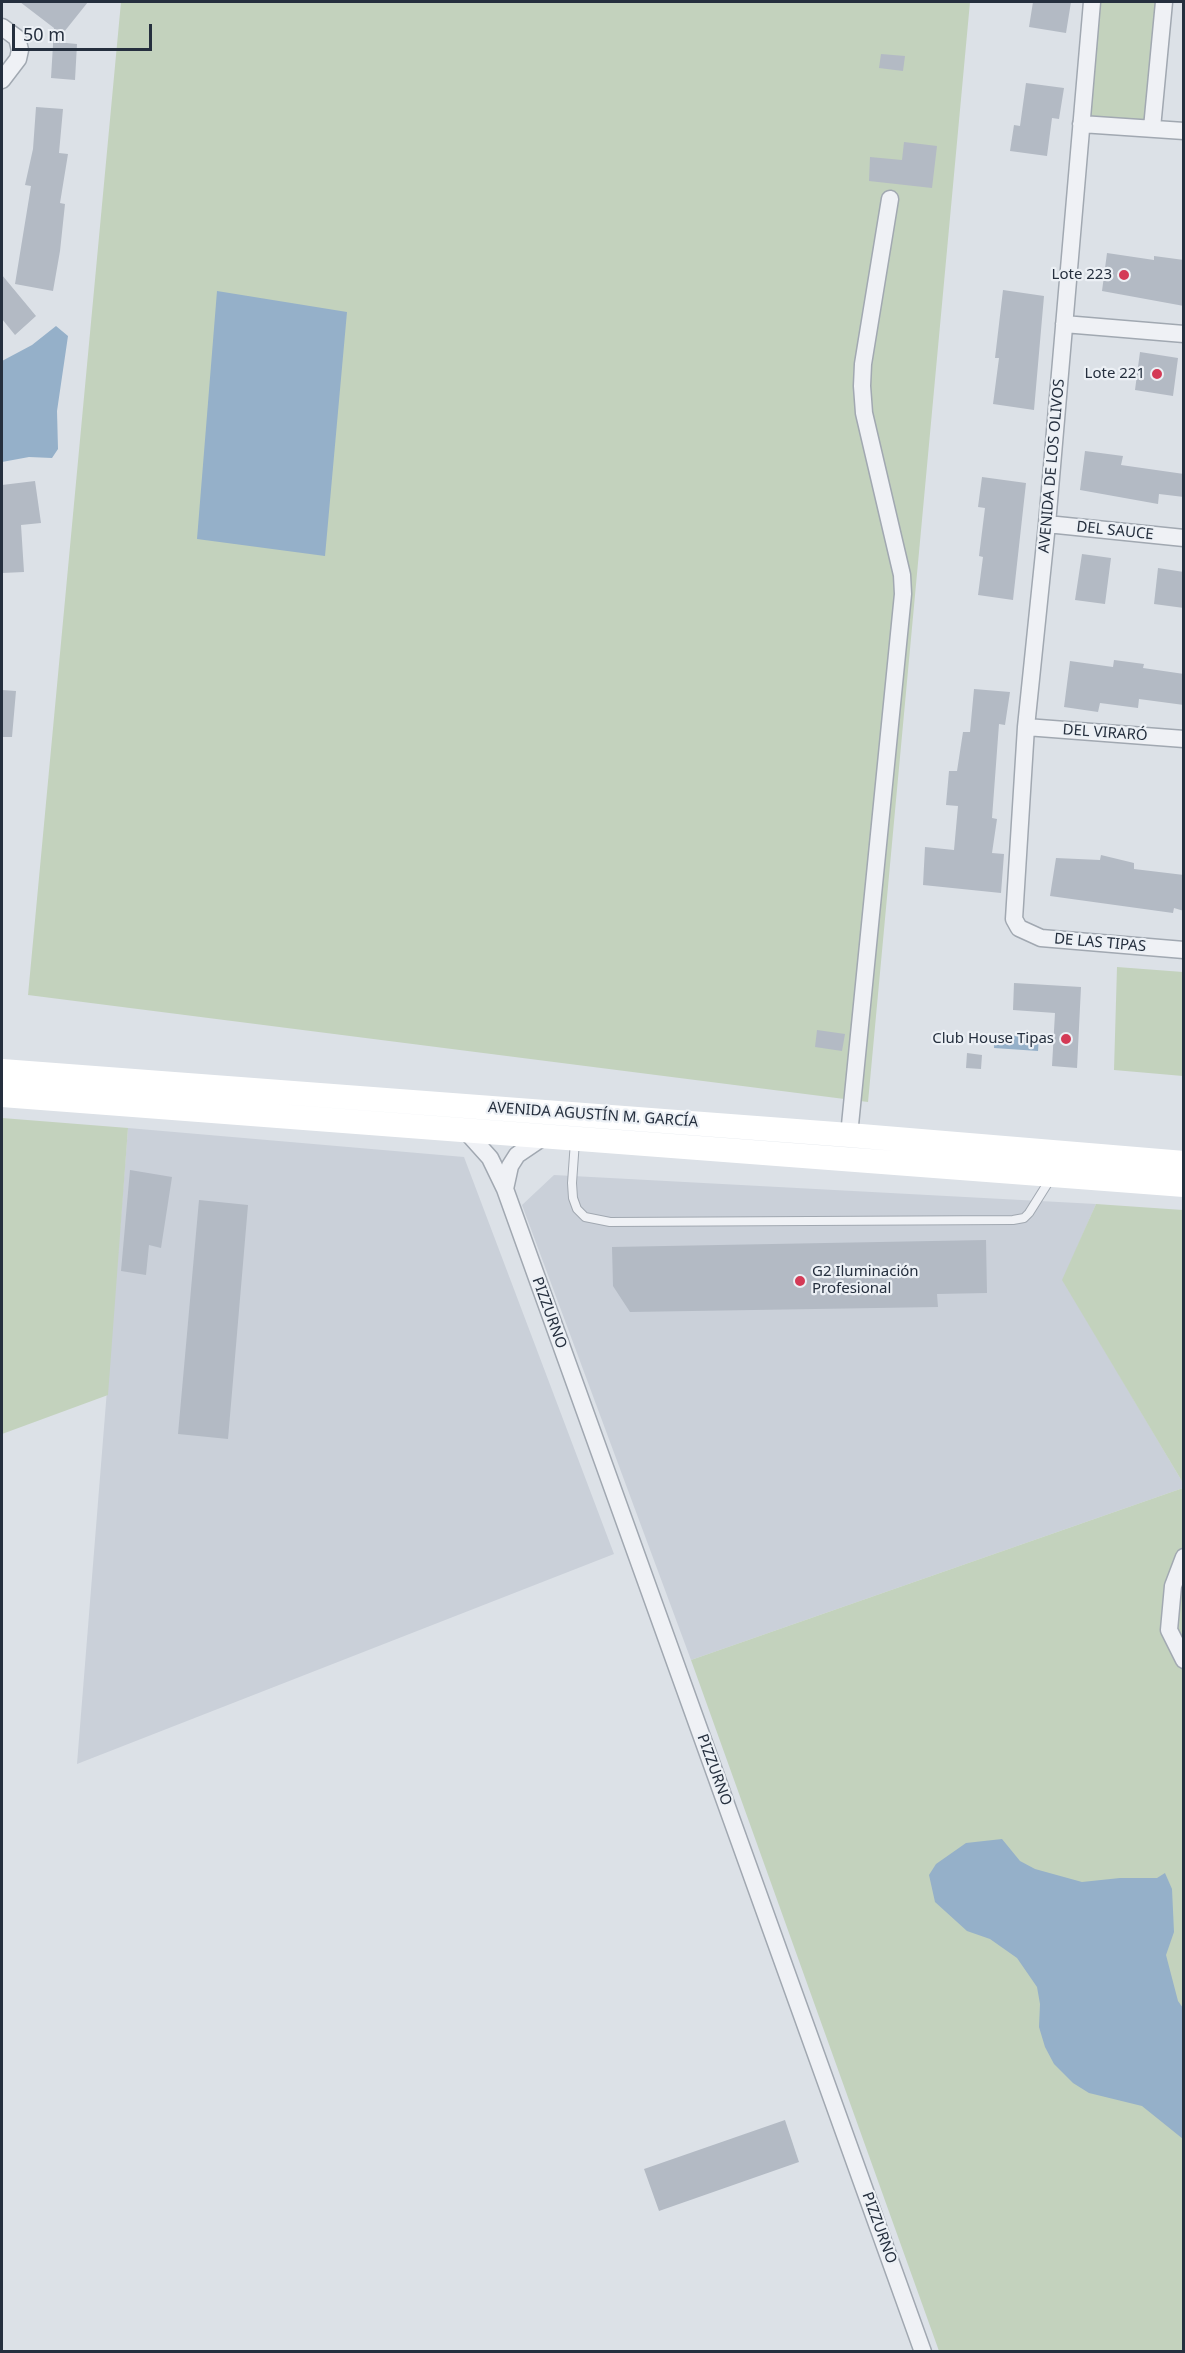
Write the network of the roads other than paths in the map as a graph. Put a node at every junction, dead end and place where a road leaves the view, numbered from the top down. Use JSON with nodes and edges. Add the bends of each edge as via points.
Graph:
{"nodes":[{"id":1,"x":1092,"y":2,"type":"edge"},
{"id":2,"x":1164,"y":2,"type":"edge"},
{"id":3,"x":2,"y":27,"type":"edge"},
{"id":4,"x":2,"y":80,"type":"edge"},
{"id":5,"x":1081,"y":124,"type":"junction"},
{"id":6,"x":1152,"y":128,"type":"junction"},
{"id":7,"x":1184,"y":131,"type":"edge"},
{"id":8,"x":890,"y":199,"type":"dead end"},
{"id":9,"x":1064,"y":324,"type":"junction"},
{"id":10,"x":1184,"y":334,"type":"edge"},
{"id":11,"x":1047,"y":524,"type":"junction"},
{"id":12,"x":1184,"y":538,"type":"edge"},
{"id":13,"x":1026,"y":727,"type":"junction"},
{"id":14,"x":1184,"y":739,"type":"edge"},
{"id":15,"x":1019,"y":928,"type":"joint"},
{"id":16,"x":1184,"y":950,"type":"edge"},
{"id":17,"x":2,"y":1071,"type":"edge"},
{"id":18,"x":2,"y":1095,"type":"edge"},
{"id":19,"x":464,"y":1129,"type":"junction"},
{"id":20,"x":546,"y":1135,"type":"junction"},
{"id":21,"x":849,"y":1135,"type":"junction"},
{"id":22,"x":575,"y":1137,"type":"junction"},
{"id":23,"x":1184,"y":1163,"type":"edge"},
{"id":24,"x":1053,"y":1175,"type":"junction"},
{"id":25,"x":1184,"y":1185,"type":"edge"},
{"id":26,"x":505,"y":1190,"type":"junction"},
{"id":27,"x":1184,"y":1557,"type":"edge"},
{"id":28,"x":1184,"y":1660,"type":"edge"},
{"id":29,"x":923,"y":2352,"type":"edge"}],
"edges":[{"from":1,"to":5,"type":"street","name":"AVENIDA DE LOS OLIVOS"},
{"from":2,"to":6,"type":"street"},
{"from":3,"to":4,"type":"street","via":[[17,38],[20,50]]},
{"from":5,"to":6,"type":"street"},
{"from":5,"to":9,"type":"street","name":"AVENIDA DE LOS OLIVOS"},
{"from":6,"to":7,"type":"street"},
{"from":8,"to":21,"type":"street","via":[[862,386],[864,413],[902,575],[903,594]]},
{"from":9,"to":10,"type":"street"},
{"from":9,"to":11,"type":"street","name":"AVENIDA DE LOS OLIVOS"},
{"from":11,"to":12,"type":"street","name":"DEL SAUCE"},
{"from":11,"to":13,"type":"street","name":"AVENIDA DE LOS OLIVOS"},
{"from":13,"to":14,"type":"street","name":"DEL VIRARÓ"},
{"from":13,"to":15,"type":"street","name":"AVENIDA DE LOS OLIVOS","via":[[1013,907]]},
{"from":15,"to":16,"type":"street","name":"DE LAS TIPAS","via":[[1041,938]]},
{"from":17,"to":21,"type":"main road","name":"AVENIDA AGUSTÍN M. GARCÍA"},
{"from":18,"to":19,"type":"main road","name":"AVENIDA AGUSTÍN M. GARCÍA"},
{"from":19,"to":20,"type":"main road","name":"AVENIDA AGUSTÍN M. GARCÍA"},
{"from":19,"to":26,"type":"street","name":"PIZZURNO","via":[[490,1158]]},
{"from":20,"to":22,"type":"main road","name":"AVENIDA AGUSTÍN M. GARCÍA"},
{"from":20,"to":26,"type":"street","via":[[517,1155],[510,1166]]},
{"from":21,"to":23,"type":"main road","name":"AVENIDA AGUSTÍN M. GARCÍA"},
{"from":22,"to":24,"type":"main road","name":"AVENIDA AGUSTÍN M. GARCÍA"},
{"from":22,"to":24,"type":"lane","via":[[572,1184],[577,1209],[585,1217],[610,1222],[1013,1220],[1029,1213]]},
{"from":24,"to":25,"type":"main road","name":"AVENIDA AGUSTÍN M. GARCÍA"},
{"from":26,"to":29,"type":"street","name":"PIZZURNO"},
{"from":27,"to":28,"type":"street","via":[[1173,1586],[1169,1630]]}]}
